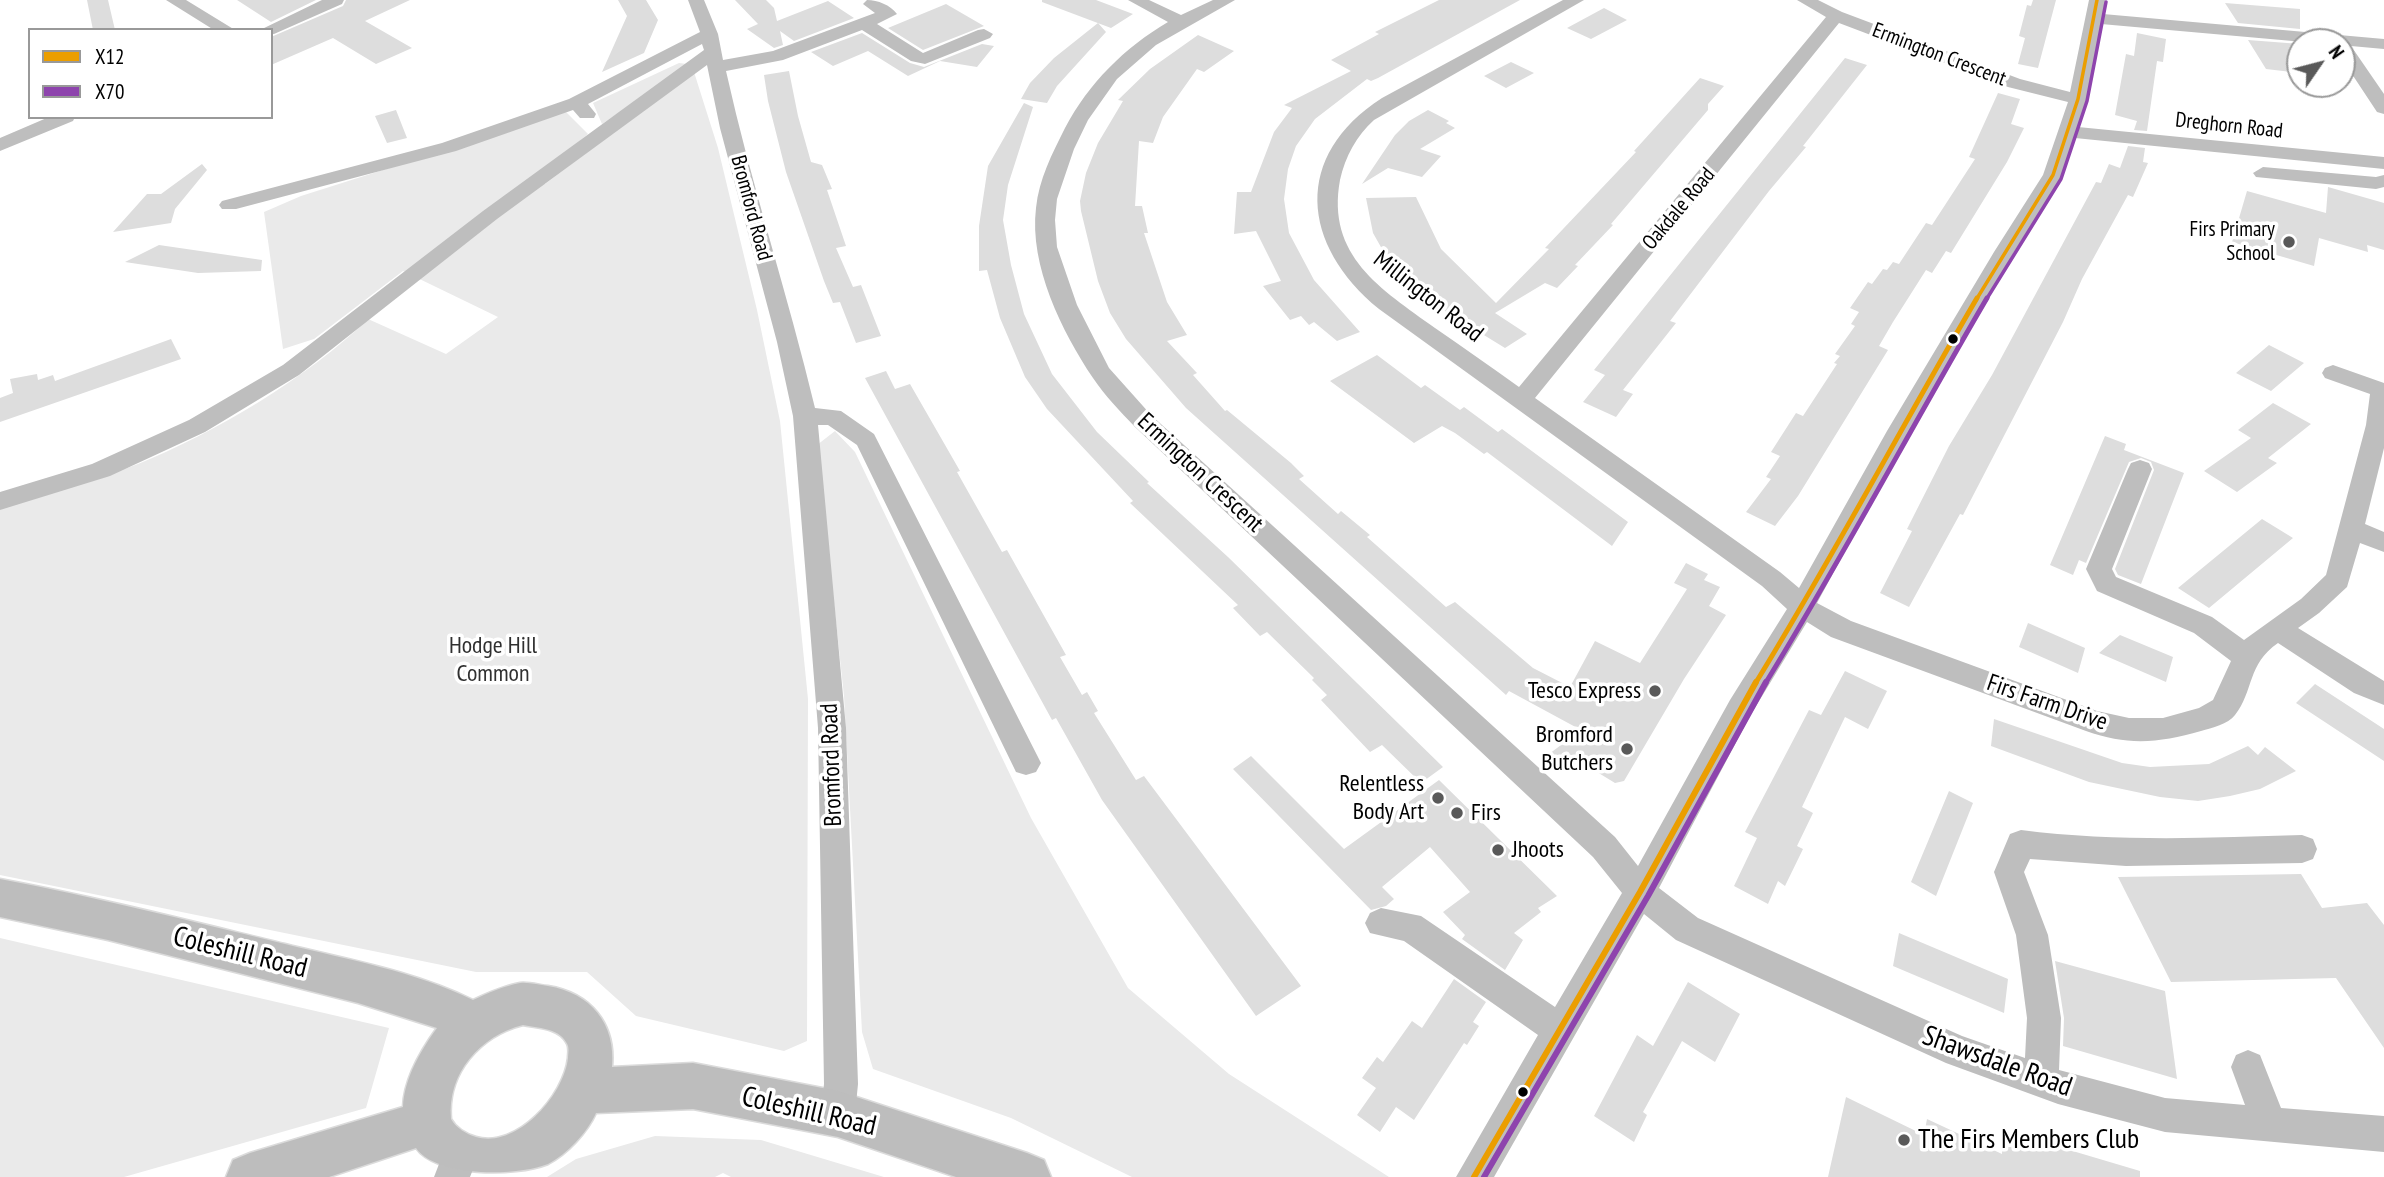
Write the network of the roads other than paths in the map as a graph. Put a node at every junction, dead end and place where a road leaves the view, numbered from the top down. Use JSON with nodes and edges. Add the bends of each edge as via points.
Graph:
{"nodes":[{"id":1,"x":174,"y":0,"type":"edge"},
{"id":2,"x":335,"y":0,"type":"edge"},
{"id":3,"x":696,"y":0,"type":"edge"},
{"id":4,"x":1136,"y":0,"type":"edge"},
{"id":5,"x":1227,"y":0,"type":"edge"},
{"id":6,"x":1576,"y":0,"type":"edge"},
{"id":7,"x":1805,"y":0,"type":"edge"},
{"id":8,"x":871,"y":4,"type":"dead end"},
{"id":9,"x":2096,"y":9,"type":"edge"},
{"id":10,"x":1836,"y":16,"type":"junction"},
{"id":11,"x":1179,"y":22,"type":"junction"},
{"id":12,"x":865,"y":24,"type":"junction"},
{"id":13,"x":223,"y":28,"type":"edge"},
{"id":14,"x":272,"y":28,"type":"edge"},
{"id":15,"x":984,"y":34,"type":"dead end"},
{"id":16,"x":2286,"y":35,"type":"edge"},
{"id":17,"x":2356,"y":43,"type":"edge"},
{"id":18,"x":2384,"y":44,"type":"edge"},
{"id":19,"x":713,"y":51,"type":"junction"},
{"id":20,"x":2356,"y":66,"type":"edge"},
{"id":21,"x":2078,"y":99,"type":"junction"},
{"id":22,"x":576,"y":103,"type":"junction"},
{"id":23,"x":2384,"y":108,"type":"edge"},
{"id":24,"x":61,"y":119,"type":"edge"},
{"id":25,"x":600,"y":132,"type":"junction"},
{"id":26,"x":2069,"y":132,"type":"junction"},
{"id":27,"x":0,"y":145,"type":"edge"},
{"id":28,"x":2381,"y":167,"type":"edge"},
{"id":29,"x":2263,"y":173,"type":"dead end"},
{"id":30,"x":2384,"y":181,"type":"edge"},
{"id":31,"x":229,"y":205,"type":"dead end"},
{"id":32,"x":2333,"y":373,"type":"dead end"},
{"id":33,"x":2383,"y":391,"type":"edge"},
{"id":34,"x":1520,"y":401,"type":"junction"},
{"id":35,"x":805,"y":416,"type":"junction"},
{"id":36,"x":2381,"y":427,"type":"edge"},
{"id":37,"x":2140,"y":469,"type":"dead end"},
{"id":38,"x":0,"y":501,"type":"edge"},
{"id":39,"x":2351,"y":529,"type":"junction"},
{"id":40,"x":2384,"y":542,"type":"edge"},
{"id":41,"x":1802,"y":607,"type":"junction"},
{"id":42,"x":2278,"y":629,"type":"junction"},
{"id":43,"x":2246,"y":657,"type":"junction"},
{"id":44,"x":2384,"y":693,"type":"edge"},
{"id":45,"x":1026,"y":763,"type":"dead end"},
{"id":46,"x":2302,"y":849,"type":"dead end"},
{"id":47,"x":1640,"y":892,"type":"junction"},
{"id":48,"x":0,"y":898,"type":"edge"},
{"id":49,"x":1381,"y":923,"type":"dead end"},
{"id":50,"x":475,"y":1024,"type":"junction"},
{"id":51,"x":1559,"y":1030,"type":"junction"},
{"id":52,"x":2248,"y":1067,"type":"dead end"},
{"id":53,"x":2041,"y":1081,"type":"junction"},
{"id":54,"x":585,"y":1091,"type":"junction"},
{"id":55,"x":838,"y":1114,"type":"junction"},
{"id":56,"x":427,"y":1121,"type":"junction"},
{"id":57,"x":2270,"y":1124,"type":"junction"},
{"id":58,"x":2384,"y":1134,"type":"edge"},
{"id":59,"x":456,"y":1168,"type":"edge"},
{"id":60,"x":250,"y":1177,"type":"edge"},
{"id":61,"x":1027,"y":1177,"type":"edge"},
{"id":62,"x":1474,"y":1177,"type":"edge"}],
"edges":[{"from":1,"to":13,"type":"street"},
{"from":2,"to":14,"type":"street"},
{"from":3,"to":19,"type":"street","name":"Bromford Road"},
{"from":4,"to":11,"type":"street"},
{"from":5,"to":11,"type":"street","name":"Ermington Crescent"},
{"from":6,"to":34,"type":"street","name":"Millington Road","via":[[1363,120],[1338,153],[1327,195],[1330,228],[1346,264],[1363,285]]},
{"from":7,"to":10,"type":"street","name":"Ermington Crescent"},
{"from":8,"to":12,"type":"street","via":[[888,14]]},
{"from":9,"to":16,"type":"street"},
{"from":9,"to":21,"type":"street"},
{"from":10,"to":21,"type":"street","name":"Ermington Crescent","via":[[2014,83]]},
{"from":10,"to":34,"type":"street","name":"Oakdale Road"},
{"from":11,"to":47,"type":"street","name":"Ermington Crescent","via":[[1107,76],[1082,113],[1056,168],[1046,200],[1045,232],[1077,329],[1101,373],[1143,421],[1604,847]]},
{"from":12,"to":15,"type":"street","via":[[925,59]]},
{"from":12,"to":19,"type":"street","via":[[777,56]]},
{"from":17,"to":18,"type":"street"},
{"from":19,"to":22,"type":"street"},
{"from":19,"to":25,"type":"street"},
{"from":19,"to":35,"type":"street","name":"Bromford Road"},
{"from":20,"to":23,"type":"street"},
{"from":21,"to":26,"type":"street"},
{"from":22,"to":25,"type":"street"},
{"from":22,"to":31,"type":"street","via":[[449,146]]},
{"from":24,"to":27,"type":"street"},
{"from":25,"to":38,"type":"street","via":[[291,370],[197,426],[125,459]]},
{"from":26,"to":28,"type":"street","name":"Dreghorn Road"},
{"from":26,"to":41,"type":"street","via":[[2053,175],[1895,437]]},
{"from":29,"to":30,"type":"street"},
{"from":32,"to":33,"type":"street","name":"Firs Farm Drive"},
{"from":33,"to":36,"type":"street","name":"Firs Farm Drive"},
{"from":34,"to":41,"type":"street","name":"Millington Road","via":[[1772,579]]},
{"from":35,"to":45,"type":"street","via":[[833,417],[866,440]]},
{"from":35,"to":55,"type":"street","name":"Bromford Road","via":[[832,728]]},
{"from":36,"to":39,"type":"street","name":"Firs Farm Drive"},
{"from":37,"to":43,"type":"street","via":[[2099,569],[2106,584],[2203,625]]},
{"from":39,"to":40,"type":"street"},
{"from":39,"to":42,"type":"street","name":"Firs Farm Drive","via":[[2338,580]]},
{"from":41,"to":43,"type":"street","name":"Firs Farm Drive","via":[[1841,629],[2096,723],[2129,730],[2183,726],[2224,708]]},
{"from":41,"to":47,"type":"street","via":[[1740,708]]},
{"from":42,"to":43,"type":"street","name":"Firs Farm Drive"},
{"from":42,"to":44,"type":"street"},
{"from":46,"to":53,"type":"street","via":[[2182,853],[2065,850],[2021,844],[2009,872],[2032,935],[2044,1018]]},
{"from":47,"to":51,"type":"street"},
{"from":47,"to":53,"type":"street","name":"Shawsdale Road","via":[[1687,929],[1958,1051]]},
{"from":48,"to":50,"type":"main road","name":"Coleshill Road","via":[[398,991]]},
{"from":49,"to":51,"type":"street","via":[[1410,928]]},
{"from":50,"to":54,"type":"main road","via":[[499,1010],[523,1004],[547,1004],[567,1011],[582,1025],[590,1044],[592,1067]]},
{"from":50,"to":56,"type":"main road","via":[[452,1044],[436,1069],[426,1095]]},
{"from":51,"to":62,"type":"street"},
{"from":52,"to":57,"type":"street"},
{"from":53,"to":57,"type":"street","name":"Shawsdale Road","via":[[2165,1115]]},
{"from":54,"to":55,"type":"main road","name":"Coleshill Road","via":[[693,1086]]},
{"from":54,"to":59,"type":"main road","via":[[569,1118],[545,1141],[516,1157]]},
{"from":55,"to":61,"type":"main road","name":"Coleshill Road"},
{"from":56,"to":59,"type":"main road"},
{"from":56,"to":60,"type":"main road"},
{"from":57,"to":58,"type":"street","name":"Shawsdale Road"}]}
